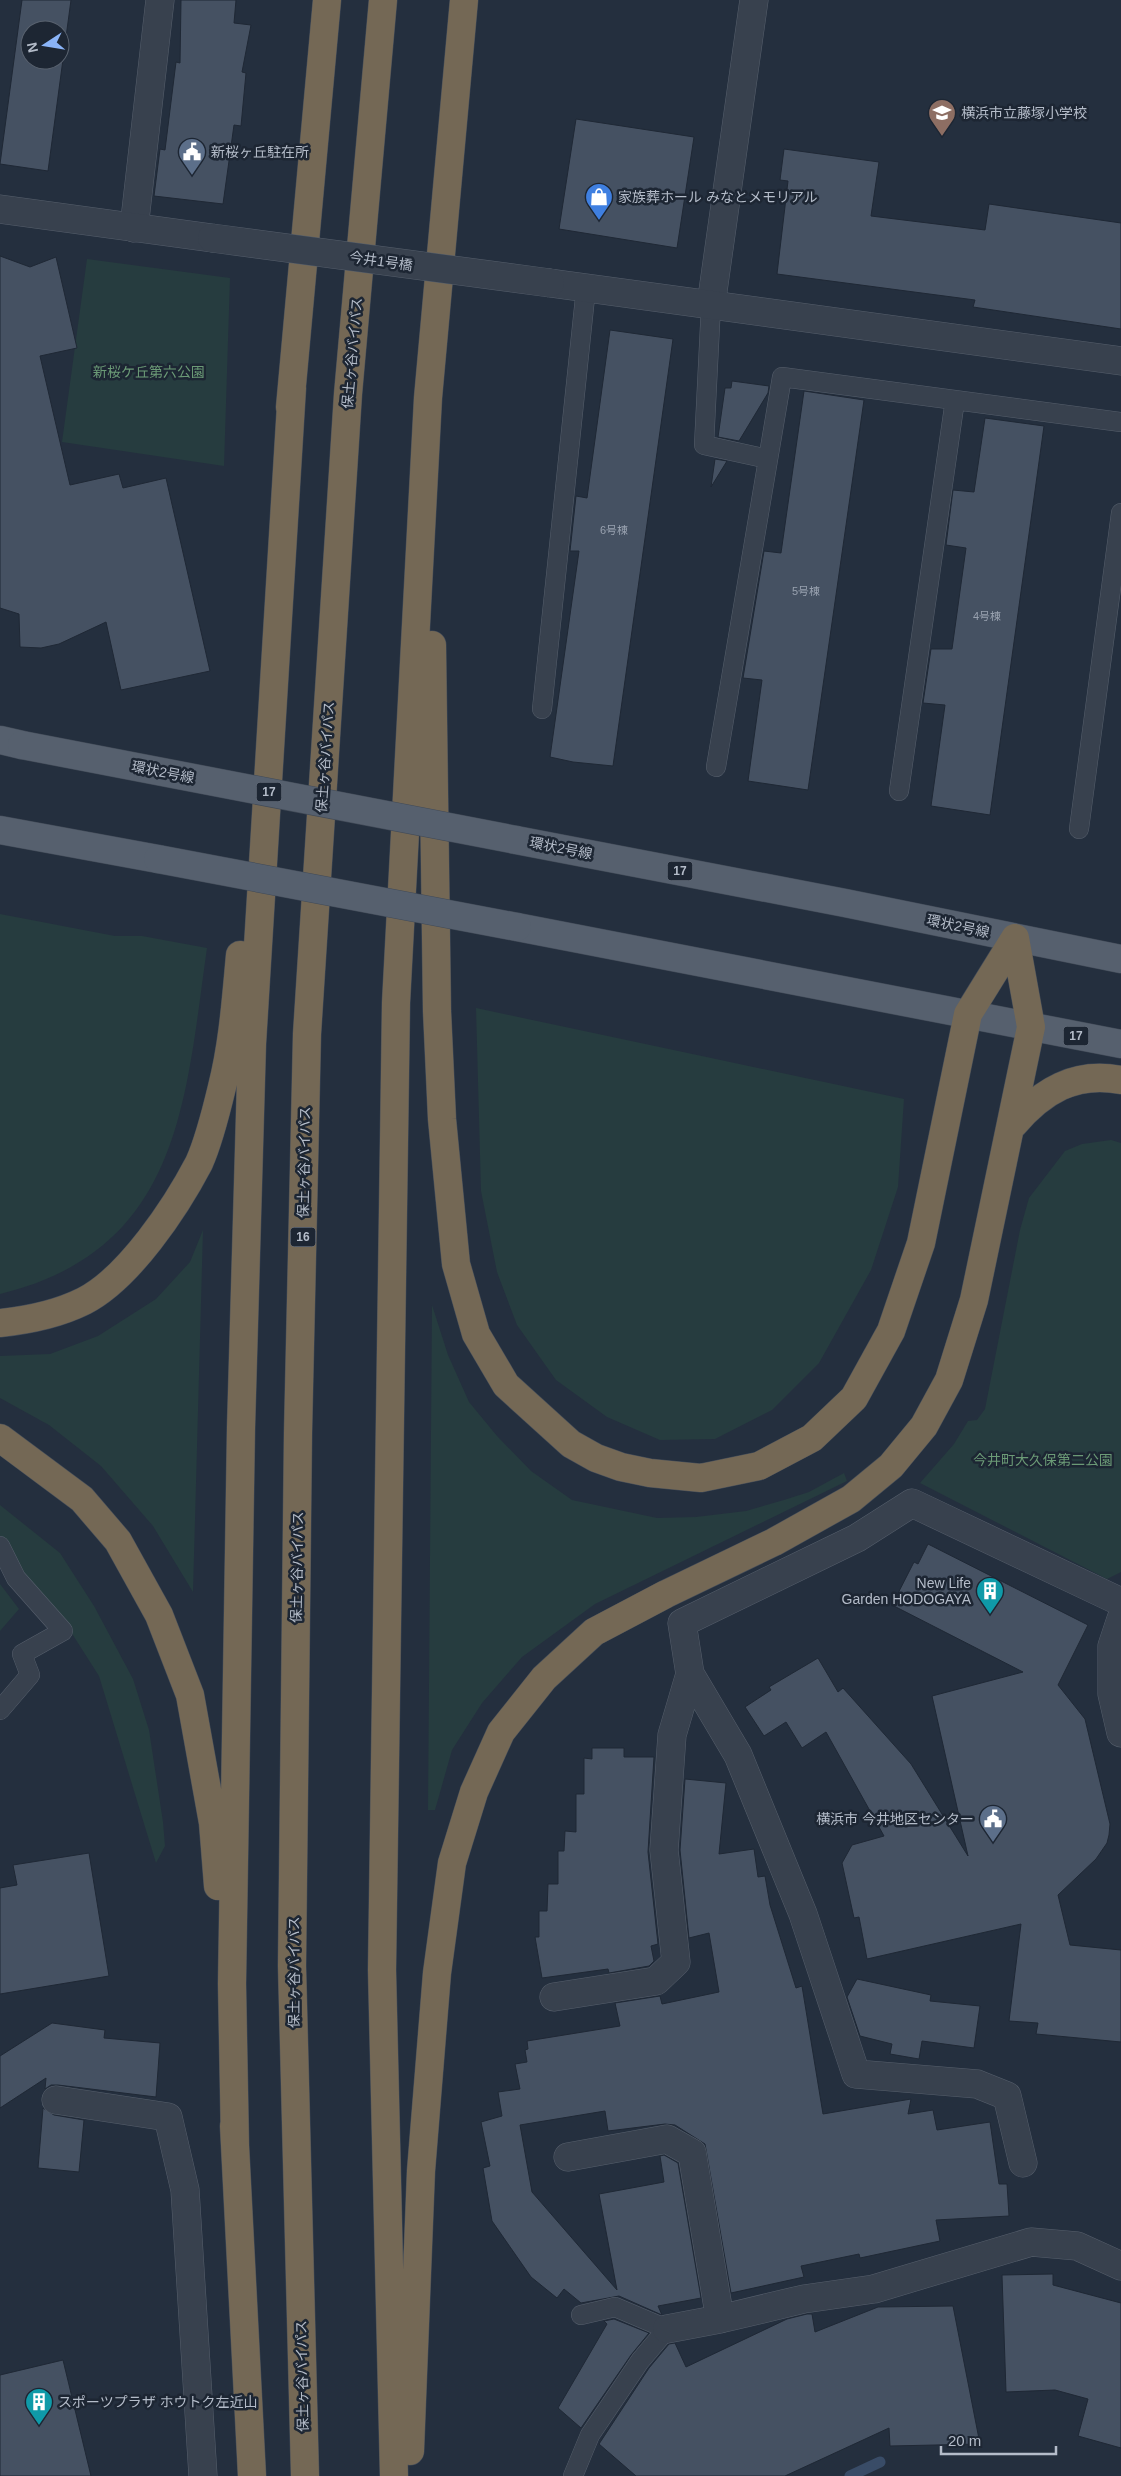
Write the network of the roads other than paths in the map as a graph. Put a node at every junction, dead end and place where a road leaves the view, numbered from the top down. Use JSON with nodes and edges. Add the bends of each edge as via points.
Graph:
{"nodes":[{"id":1,"x":160,"y":0,"type":"edge"},
{"id":2,"x":327,"y":0,"type":"edge"},
{"id":3,"x":384,"y":0,"type":"edge"},
{"id":4,"x":464,"y":0,"type":"edge"},
{"id":5,"x":754,"y":0,"type":"edge"},
{"id":6,"x":0,"y":209,"type":"edge"},
{"id":7,"x":134,"y":228,"type":"junction"},
{"id":8,"x":586,"y":288,"type":"junction"},
{"id":9,"x":712,"y":304,"type":"junction"},
{"id":10,"x":1121,"y":361,"type":"edge"},
{"id":11,"x":292,"y":388,"type":"junction"},
{"id":12,"x":428,"y":398,"type":"junction"},
{"id":13,"x":955,"y":400,"type":"junction"},
{"id":14,"x":1121,"y":422,"type":"edge"},
{"id":15,"x":768,"y":459,"type":"junction"},
{"id":16,"x":1121,"y":513,"type":"edge"},
{"id":17,"x":542,"y":709,"type":"dead end"},
{"id":18,"x":11,"y":742,"type":"edge"},
{"id":19,"x":716,"y":767,"type":"dead end"},
{"id":20,"x":899,"y":791,"type":"dead end"},
{"id":21,"x":1079,"y":828,"type":"dead end"},
{"id":22,"x":0,"y":830,"type":"edge"},
{"id":23,"x":1015,"y":938,"type":"junction"},
{"id":24,"x":1121,"y":959,"type":"edge"},
{"id":25,"x":968,"y":1014,"type":"junction"},
{"id":26,"x":1032,"y":1027,"type":"junction"},
{"id":27,"x":1121,"y":1044,"type":"edge"},
{"id":28,"x":1121,"y":1080,"type":"edge"},
{"id":29,"x":1013,"y":1125,"type":"junction"},
{"id":30,"x":0,"y":1323,"type":"edge"},
{"id":31,"x":0,"y":1438,"type":"edge"},
{"id":32,"x":0,"y":1546,"type":"edge"},
{"id":33,"x":1121,"y":1602,"type":"edge"},
{"id":34,"x":1121,"y":1619,"type":"edge"},
{"id":35,"x":690,"y":1674,"type":"junction"},
{"id":36,"x":0,"y":1710,"type":"edge"},
{"id":37,"x":1121,"y":1733,"type":"edge"},
{"id":38,"x":554,"y":1997,"type":"dead end"},
{"id":39,"x":56,"y":2100,"type":"dead end"},
{"id":40,"x":235,"y":2145,"type":"junction"},
{"id":41,"x":568,"y":2158,"type":"dead end"},
{"id":42,"x":1023,"y":2163,"type":"dead end"},
{"id":43,"x":1121,"y":2266,"type":"edge"},
{"id":44,"x":581,"y":2315,"type":"dead end"},
{"id":45,"x":720,"y":2319,"type":"junction"},
{"id":46,"x":667,"y":2329,"type":"junction"},
{"id":47,"x":590,"y":2435,"type":"junction"},
{"id":48,"x":203,"y":2476,"type":"edge"},
{"id":49,"x":252,"y":2476,"type":"edge"},
{"id":50,"x":305,"y":2476,"type":"edge"},
{"id":51,"x":394,"y":2476,"type":"edge"},
{"id":52,"x":409,"y":2476,"type":"edge"},
{"id":53,"x":561,"y":2476,"type":"edge"},
{"id":54,"x":573,"y":2476,"type":"edge"}],
"edges":[{"from":1,"to":7,"type":"street"},
{"from":2,"to":11,"type":"highway"},
{"from":3,"to":50,"type":"highway","name":"保土ヶ谷バイパス","number":"16","via":[[348,394],[308,1034],[298,1433],[292,1957]]},
{"from":4,"to":12,"type":"highway"},
{"from":5,"to":9,"type":"street"},
{"from":6,"to":7,"type":"street","name":"今井1号橋"},
{"from":7,"to":8,"type":"street","name":"今井1号橋","bridge":true},
{"from":8,"to":9,"type":"street","name":"今井1号橋"},
{"from":8,"to":17,"type":"lane"},
{"from":9,"to":10,"type":"street","name":"今井1号橋"},
{"from":9,"to":15,"type":"lane","via":[[704,445]]},
{"from":11,"to":30,"type":"highway","via":[[235,1007],[223,1085],[199,1161],[166,1217],[129,1267],[85,1300],[33,1319]]},
{"from":11,"to":40,"type":"highway","via":[[252,1044],[241,1428],[233,1964]]},
{"from":12,"to":25,"type":"highway","via":[[437,991],[442,1119],[456,1264],[476,1334],[506,1385],[571,1444],[596,1458],[650,1474],[701,1478],[759,1466],[812,1438],[854,1398],[891,1331],[921,1242]]},
{"from":12,"to":51,"type":"highway","via":[[396,1003],[388,1409],[382,1970]]},
{"from":13,"to":14,"type":"lane"},
{"from":13,"to":15,"type":"lane","via":[[782,377]]},
{"from":13,"to":20,"type":"lane"},
{"from":15,"to":19,"type":"lane"},
{"from":16,"to":21,"type":"lane"},
{"from":18,"to":23,"type":"main road","name":"環状2号線","number":"17","bridge":true},
{"from":22,"to":25,"type":"main road","number":"17","bridge":true},
{"from":23,"to":24,"type":"main road","name":"環状2号線","number":"17"},
{"from":23,"to":25,"type":"highway"},
{"from":23,"to":26,"type":"highway"},
{"from":25,"to":26,"type":"main road","number":"17"},
{"from":26,"to":27,"type":"main road","number":"17"},
{"from":26,"to":29,"type":"highway"},
{"from":28,"to":29,"type":"highway","via":[[1089,1078],[1057,1086],[1029,1105]]},
{"from":29,"to":52,"type":"highway","via":[[974,1300],[949,1380],[924,1426],[892,1466],[851,1499],[774,1542],[594,1632],[544,1678],[501,1732],[474,1792],[452,1863],[437,1972],[421,2170]]},
{"from":31,"to":40,"type":"highway","via":[[82,1499],[118,1541],[159,1615],[190,1695],[213,1823]]},
{"from":32,"to":36,"type":"lane","via":[[16,1578],[63,1631],[22,1654],[30,1675]]},
{"from":33,"to":35,"type":"street","via":[[912,1503],[857,1538],[682,1623]]},
{"from":34,"to":37,"type":"street","via":[[1112,1646],[1112,1694]]},
{"from":35,"to":38,"type":"street","via":[[672,1735],[664,1850],[676,1962],[656,1981]]},
{"from":35,"to":42,"type":"street","via":[[738,1755],[803,1914],[856,2074],[977,2084],[1007,2096]]},
{"from":39,"to":48,"type":"street","via":[[168,2117],[185,2190]]},
{"from":40,"to":49,"type":"highway"},
{"from":41,"to":45,"type":"street","via":[[667,2139],[692,2153]]},
{"from":43,"to":45,"type":"street","via":[[1077,2246],[1030,2235],[874,2289],[804,2299]]},
{"from":44,"to":46,"type":"lane","via":[[615,2308]]},
{"from":45,"to":46,"type":"street"},
{"from":46,"to":47,"type":"lane","via":[[640,2361]]},
{"from":47,"to":53,"type":"lane","via":[[581,2431]]},
{"from":47,"to":54,"type":"lane"}]}
